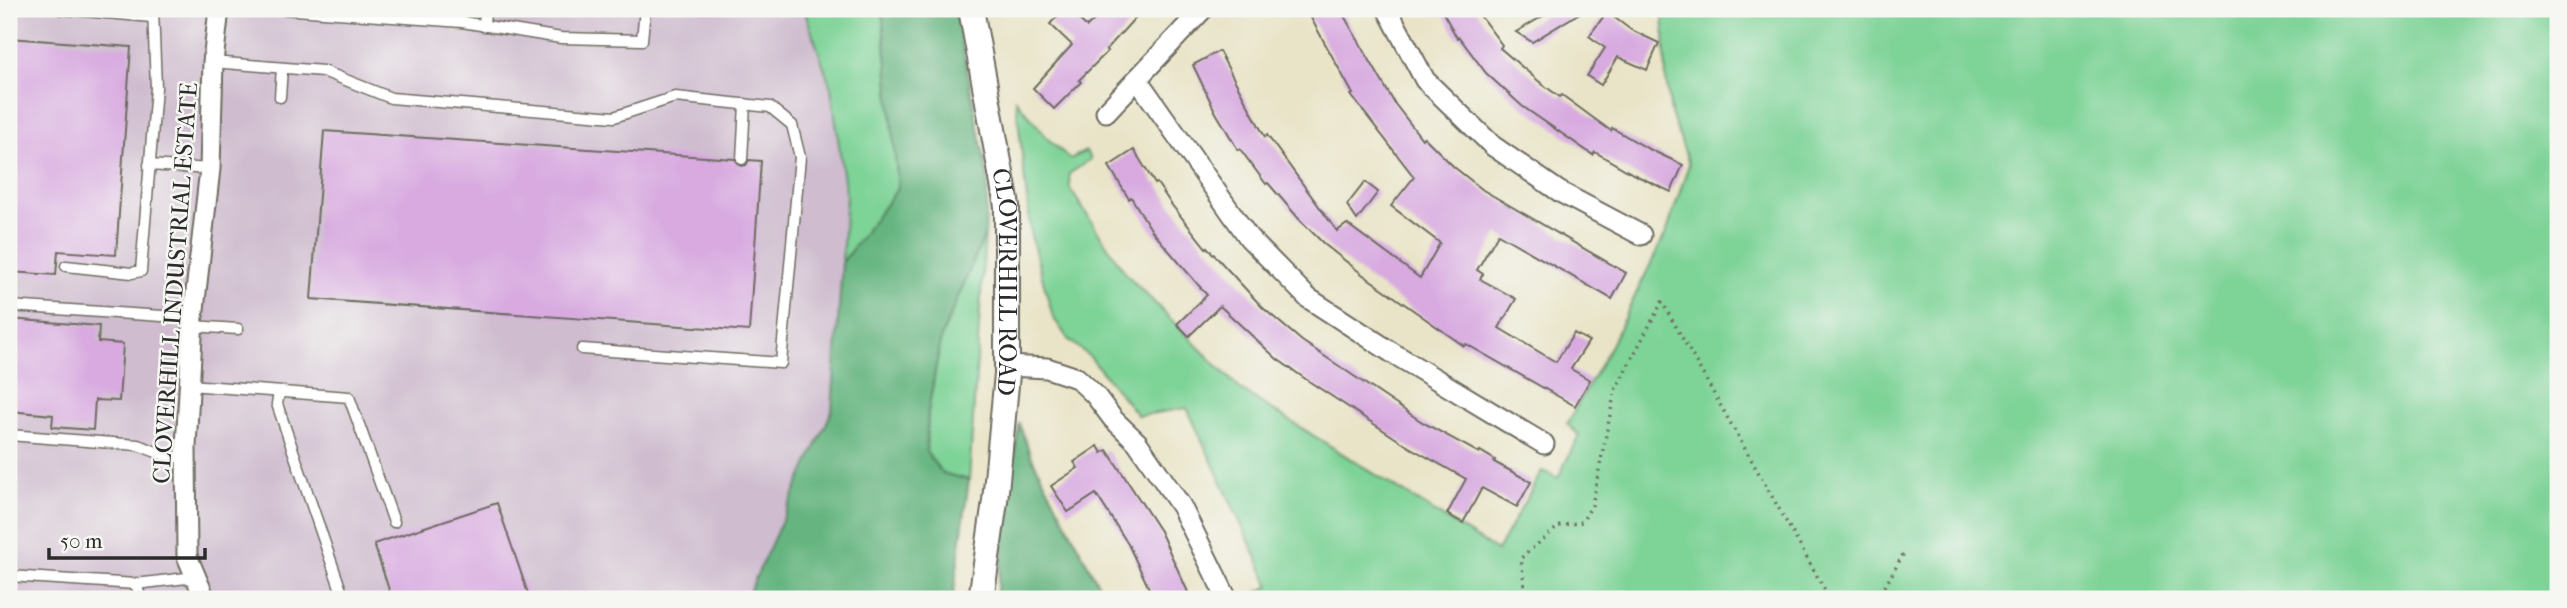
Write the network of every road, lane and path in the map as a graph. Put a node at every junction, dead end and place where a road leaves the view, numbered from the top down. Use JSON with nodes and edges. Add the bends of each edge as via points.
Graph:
{"nodes":[{"id":1,"x":60,"y":9,"type":"edge"},
{"id":2,"x":219,"y":9,"type":"edge"},
{"id":3,"x":282,"y":9,"type":"edge"},
{"id":4,"x":485,"y":9,"type":"edge"},
{"id":5,"x":645,"y":9,"type":"edge"},
{"id":6,"x":971,"y":9,"type":"edge"},
{"id":7,"x":1203,"y":9,"type":"edge"},
{"id":8,"x":1387,"y":9,"type":"edge"},
{"id":9,"x":152,"y":13,"type":"edge"},
{"id":10,"x":485,"y":26,"type":"junction"},
{"id":11,"x":213,"y":62,"type":"junction"},
{"id":12,"x":282,"y":68,"type":"junction"},
{"id":13,"x":1137,"y":79,"type":"junction"},
{"id":14,"x":280,"y":97,"type":"dead end"},
{"id":15,"x":745,"y":104,"type":"junction"},
{"id":16,"x":1106,"y":112,"type":"dead end"},
{"id":17,"x":742,"y":159,"type":"dead end"},
{"id":18,"x":149,"y":165,"type":"junction"},
{"id":19,"x":210,"y":169,"type":"junction"},
{"id":20,"x":1641,"y":235,"type":"dead end"},
{"id":21,"x":66,"y":266,"type":"dead end"},
{"id":22,"x":9,"y":306,"type":"edge"},
{"id":23,"x":193,"y":322,"type":"junction"},
{"id":24,"x":238,"y":328,"type":"dead end"},
{"id":25,"x":582,"y":349,"type":"dead end"},
{"id":26,"x":1007,"y":366,"type":"junction"},
{"id":27,"x":189,"y":385,"type":"junction"},
{"id":28,"x":279,"y":393,"type":"junction"},
{"id":29,"x":9,"y":435,"type":"edge"},
{"id":30,"x":1544,"y":444,"type":"dead end"},
{"id":31,"x":186,"y":458,"type":"junction"},
{"id":32,"x":394,"y":522,"type":"dead end"},
{"id":33,"x":1905,"y":551,"type":"dead end"},
{"id":34,"x":9,"y":576,"type":"edge"},
{"id":35,"x":195,"y":577,"type":"junction"},
{"id":36,"x":136,"y":584,"type":"junction"},
{"id":37,"x":141,"y":599,"type":"edge"},
{"id":38,"x":205,"y":599,"type":"edge"},
{"id":39,"x":344,"y":599,"type":"edge"},
{"id":40,"x":981,"y":599,"type":"edge"},
{"id":41,"x":1227,"y":599,"type":"edge"},
{"id":42,"x":1526,"y":599,"type":"edge"},
{"id":43,"x":1830,"y":599,"type":"edge"},
{"id":44,"x":1878,"y":599,"type":"edge"}],
"edges":[{"from":1,"to":9,"type":"lane"},
{"from":2,"to":11,"type":"street","name":"CLOVERHILL INDUSTRIAL ESTATE"},
{"from":3,"to":10,"type":"lane"},
{"from":4,"to":10,"type":"lane"},
{"from":5,"to":10,"type":"lane","via":[[642,40],[561,38]]},
{"from":6,"to":26,"type":"street","name":"CLOVERHILL ROAD","via":[[1007,206]]},
{"from":7,"to":13,"type":"street"},
{"from":8,"to":20,"type":"street","via":[[1425,80],[1493,146],[1560,192]]},
{"from":9,"to":18,"type":"lane","via":[[156,88]]},
{"from":11,"to":12,"type":"lane"},
{"from":11,"to":19,"type":"street","name":"CLOVERHILL INDUSTRIAL ESTATE"},
{"from":12,"to":14,"type":"lane"},
{"from":12,"to":15,"type":"lane","via":[[323,71],[391,98],[614,117],[675,97]]},
{"from":13,"to":16,"type":"street"},
{"from":13,"to":30,"type":"street","via":[[1248,238],[1308,298]]},
{"from":15,"to":17,"type":"lane"},
{"from":15,"to":25,"type":"lane","via":[[770,107],[792,125],[800,157],[781,363]]},
{"from":18,"to":19,"type":"lane"},
{"from":18,"to":21,"type":"lane","via":[[141,271]]},
{"from":19,"to":23,"type":"street","name":"CLOVERHILL INDUSTRIAL ESTATE"},
{"from":22,"to":23,"type":"lane"},
{"from":23,"to":24,"type":"lane"},
{"from":23,"to":27,"type":"street","name":"CLOVERHILL INDUSTRIAL ESTATE"},
{"from":26,"to":40,"type":"street","name":"CLOVERHILL ROAD"},
{"from":26,"to":41,"type":"street","via":[[1047,368],[1077,378],[1095,394],[1137,442],[1181,506]]},
{"from":27,"to":28,"type":"lane"},
{"from":27,"to":31,"type":"street","name":"CLOVERHILL INDUSTRIAL ESTATE"},
{"from":28,"to":32,"type":"lane","via":[[349,397]]},
{"from":28,"to":39,"type":"lane","via":[[277,404]]},
{"from":29,"to":31,"type":"lane","via":[[138,445]]},
{"from":31,"to":35,"type":"street","name":"CLOVERHILL INDUSTRIAL ESTATE","via":[[187,556]]},
{"from":33,"to":44,"type":"path"},
{"from":34,"to":36,"type":"lane"},
{"from":35,"to":36,"type":"lane"},
{"from":35,"to":38,"type":"street","name":"CLOVERHILL INDUSTRIAL ESTATE"},
{"from":36,"to":37,"type":"lane"},
{"from":42,"to":43,"type":"path","via":[[1521,558],[1559,526],[1582,522],[1592,505],[1615,390],[1662,302]]}]}
